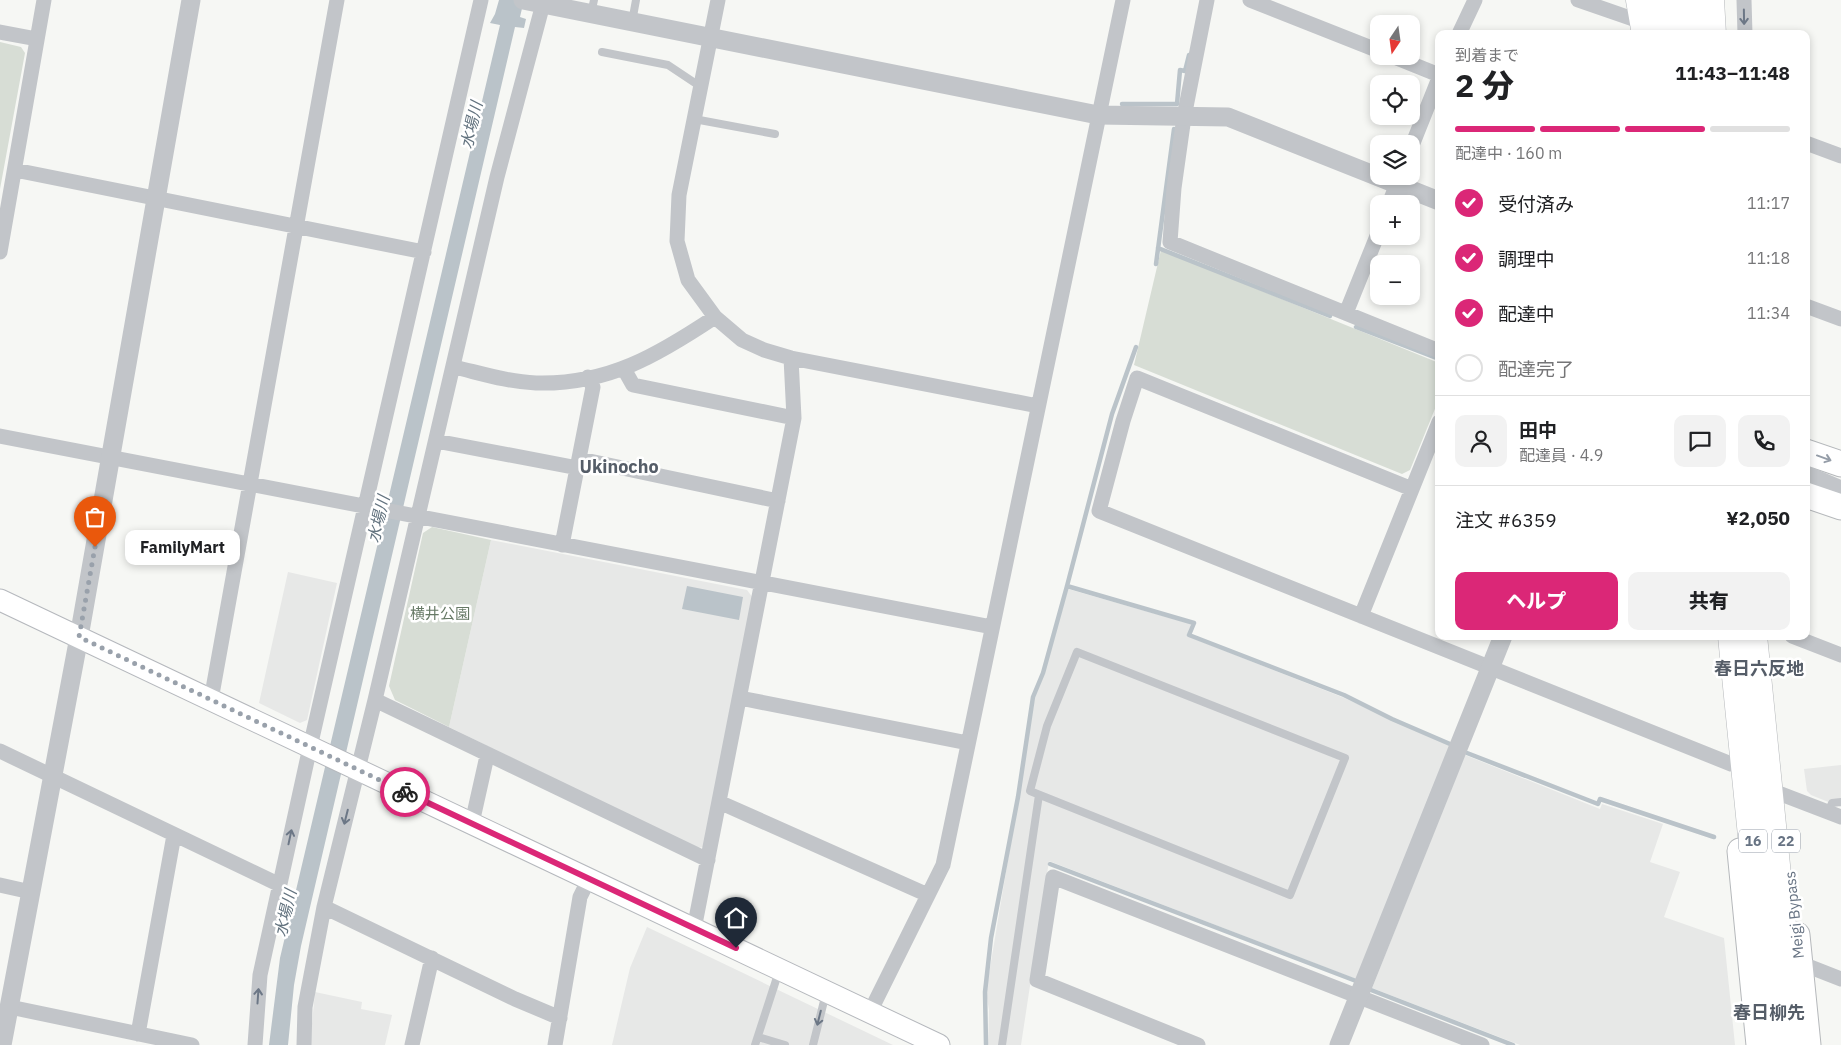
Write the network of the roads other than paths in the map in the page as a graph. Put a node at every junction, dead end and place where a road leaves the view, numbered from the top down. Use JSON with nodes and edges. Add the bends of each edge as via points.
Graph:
{"nodes":[{"id":1,"x":44,"y":0,"type":"edge"},
{"id":2,"x":191,"y":0,"type":"edge"},
{"id":3,"x":337,"y":0,"type":"edge"},
{"id":4,"x":481,"y":0,"type":"edge"},
{"id":5,"x":636,"y":0,"type":"edge"},
{"id":6,"x":718,"y":0,"type":"edge"},
{"id":7,"x":1123,"y":0,"type":"edge"},
{"id":8,"x":1207,"y":0,"type":"edge"},
{"id":9,"x":1250,"y":0,"type":"edge"},
{"id":10,"x":1475,"y":0,"type":"edge"},
{"id":11,"x":1578,"y":0,"type":"edge"},
{"id":12,"x":1630,"y":0,"type":"edge"},
{"id":13,"x":1667,"y":0,"type":"edge"},
{"id":14,"x":1689,"y":0,"type":"edge"},
{"id":15,"x":1694,"y":0,"type":"edge"},
{"id":16,"x":1710,"y":0,"type":"edge"},
{"id":17,"x":1744,"y":0,"type":"edge"},
{"id":18,"x":536,"y":2,"type":"edge"},
{"id":19,"x":593,"y":7,"type":"edge"},
{"id":20,"x":632,"y":22,"type":"junction"},
{"id":21,"x":1639,"y":22,"type":"edge"},
{"id":22,"x":1461,"y":30,"type":"edge"},
{"id":23,"x":1670,"y":30,"type":"edge"},
{"id":24,"x":1692,"y":30,"type":"edge"},
{"id":25,"x":1697,"y":30,"type":"edge"},
{"id":26,"x":1712,"y":30,"type":"edge"},
{"id":27,"x":1745,"y":30,"type":"edge"},
{"id":28,"x":0,"y":32,"type":"edge"},
{"id":29,"x":711,"y":38,"type":"junction"},
{"id":30,"x":37,"y":39,"type":"junction"},
{"id":31,"x":1370,"y":47,"type":"edge"},
{"id":32,"x":602,"y":52,"type":"dead end"},
{"id":33,"x":1413,"y":65,"type":"edge"},
{"id":34,"x":1435,"y":74,"type":"edge"},
{"id":35,"x":1435,"y":86,"type":"edge"},
{"id":36,"x":701,"y":87,"type":"junction"},
{"id":37,"x":1098,"y":115,"type":"junction"},
{"id":38,"x":1184,"y":117,"type":"junction"},
{"id":39,"x":694,"y":119,"type":"junction"},
{"id":40,"x":775,"y":134,"type":"dead end"},
{"id":41,"x":1416,"y":135,"type":"edge"},
{"id":42,"x":1810,"y":144,"type":"edge"},
{"id":43,"x":1841,"y":156,"type":"edge"},
{"id":44,"x":1370,"y":169,"type":"edge"},
{"id":45,"x":15,"y":170,"type":"junction"},
{"id":46,"x":1409,"y":185,"type":"edge"},
{"id":47,"x":156,"y":199,"type":"junction"},
{"id":48,"x":1435,"y":199,"type":"edge"},
{"id":49,"x":296,"y":225,"type":"junction"},
{"id":50,"x":1373,"y":245,"type":"edge"},
{"id":51,"x":0,"y":252,"type":"edge"},
{"id":52,"x":424,"y":252,"type":"junction"},
{"id":53,"x":1810,"y":307,"type":"edge"},
{"id":54,"x":1346,"y":314,"type":"junction"},
{"id":55,"x":715,"y":317,"type":"junction"},
{"id":56,"x":1841,"y":319,"type":"edge"},
{"id":57,"x":1435,"y":349,"type":"edge"},
{"id":58,"x":791,"y":358,"type":"junction"},
{"id":59,"x":454,"y":367,"type":"junction"},
{"id":60,"x":624,"y":369,"type":"junction"},
{"id":61,"x":588,"y":377,"type":"junction"},
{"id":62,"x":1038,"y":406,"type":"junction"},
{"id":63,"x":794,"y":418,"type":"junction"},
{"id":64,"x":1435,"y":432,"type":"edge"},
{"id":65,"x":0,"y":436,"type":"edge"},
{"id":66,"x":436,"y":442,"type":"junction"},
{"id":67,"x":1810,"y":453,"type":"edge"},
{"id":68,"x":110,"y":457,"type":"junction"},
{"id":69,"x":579,"y":463,"type":"junction"},
{"id":70,"x":1841,"y":464,"type":"edge"},
{"id":71,"x":1810,"y":477,"type":"edge"},
{"id":72,"x":250,"y":485,"type":"junction"},
{"id":73,"x":1412,"y":489,"type":"junction"},
{"id":74,"x":1841,"y":490,"type":"edge"},
{"id":75,"x":1810,"y":496,"type":"edge"},
{"id":76,"x":778,"y":501,"type":"junction"},
{"id":77,"x":1841,"y":507,"type":"edge"},
{"id":78,"x":369,"y":508,"type":"junction"},
{"id":79,"x":415,"y":517,"type":"junction"},
{"id":80,"x":562,"y":545,"type":"junction"},
{"id":81,"x":762,"y":583,"type":"junction"},
{"id":82,"x":0,"y":600,"type":"edge"},
{"id":83,"x":1361,"y":616,"type":"junction"},
{"id":84,"x":992,"y":627,"type":"junction"},
{"id":85,"x":79,"y":637,"type":"junction"},
{"id":86,"x":1501,"y":640,"type":"edge"},
{"id":87,"x":1720,"y":640,"type":"edge"},
{"id":88,"x":1732,"y":640,"type":"edge"},
{"id":89,"x":1754,"y":640,"type":"edge"},
{"id":90,"x":1765,"y":640,"type":"edge"},
{"id":91,"x":1802,"y":640,"type":"edge"},
{"id":92,"x":1841,"y":655,"type":"edge"},
{"id":93,"x":1490,"y":667,"type":"junction"},
{"id":94,"x":740,"y":698,"type":"junction"},
{"id":95,"x":211,"y":700,"type":"junction"},
{"id":96,"x":375,"y":700,"type":"junction"},
{"id":97,"x":968,"y":743,"type":"junction"},
{"id":98,"x":313,"y":748,"type":"junction"},
{"id":99,"x":0,"y":751,"type":"edge"},
{"id":100,"x":487,"y":756,"type":"junction"},
{"id":101,"x":1731,"y":764,"type":"junction"},
{"id":102,"x":352,"y":767,"type":"junction"},
{"id":103,"x":53,"y":776,"type":"junction"},
{"id":104,"x":1782,"y":794,"type":"junction"},
{"id":105,"x":1039,"y":795,"type":"junction"},
{"id":106,"x":719,"y":802,"type":"junction"},
{"id":107,"x":1841,"y":802,"type":"edge"},
{"id":108,"x":1835,"y":814,"type":"edge"},
{"id":109,"x":472,"y":823,"type":"junction"},
{"id":110,"x":174,"y":835,"type":"junction"},
{"id":111,"x":708,"y":860,"type":"junction"},
{"id":112,"x":589,"y":879,"type":"junction"},
{"id":113,"x":0,"y":885,"type":"edge"},
{"id":114,"x":280,"y":885,"type":"junction"},
{"id":115,"x":31,"y":892,"type":"junction"},
{"id":116,"x":928,"y":895,"type":"junction"},
{"id":117,"x":324,"y":906,"type":"junction"},
{"id":118,"x":694,"y":929,"type":"junction"},
{"id":119,"x":432,"y":958,"type":"junction"},
{"id":120,"x":1800,"y":963,"type":"junction"},
{"id":121,"x":780,"y":969,"type":"junction"},
{"id":122,"x":1841,"y":979,"type":"edge"},
{"id":123,"x":826,"y":991,"type":"junction"},
{"id":124,"x":1359,"y":997,"type":"junction"},
{"id":125,"x":5,"y":1006,"type":"edge"},
{"id":126,"x":870,"y":1012,"type":"junction"},
{"id":127,"x":560,"y":1018,"type":"junction"},
{"id":128,"x":138,"y":1034,"type":"junction"},
{"id":129,"x":757,"y":1041,"type":"edge"},
{"id":130,"x":2,"y":1045,"type":"edge"},
{"id":131,"x":192,"y":1045,"type":"edge"},
{"id":132,"x":255,"y":1045,"type":"edge"},
{"id":133,"x":304,"y":1045,"type":"edge"},
{"id":134,"x":412,"y":1045,"type":"edge"},
{"id":135,"x":555,"y":1045,"type":"edge"},
{"id":136,"x":785,"y":1045,"type":"edge"},
{"id":137,"x":813,"y":1045,"type":"edge"},
{"id":138,"x":940,"y":1045,"type":"edge"},
{"id":139,"x":1002,"y":1045,"type":"edge"},
{"id":140,"x":1198,"y":1045,"type":"edge"},
{"id":141,"x":1340,"y":1045,"type":"edge"},
{"id":142,"x":1482,"y":1045,"type":"edge"},
{"id":143,"x":1759,"y":1045,"type":"edge"},
{"id":144,"x":1773,"y":1045,"type":"edge"},
{"id":145,"x":1794,"y":1045,"type":"edge"},
{"id":146,"x":1808,"y":1045,"type":"edge"}],
"edges":[{"from":1,"to":30,"type":"street"},
{"from":2,"to":47,"type":"street"},
{"from":3,"to":49,"type":"street"},
{"from":4,"to":52,"type":"street"},
{"from":5,"to":20,"type":"lane"},
{"from":6,"to":29,"type":"street"},
{"from":7,"to":37,"type":"street"},
{"from":8,"to":38,"type":"street"},
{"from":9,"to":31,"type":"street"},
{"from":10,"to":22,"type":"street"},
{"from":11,"to":21,"type":"street"},
{"from":12,"to":21,"type":"street"},
{"from":13,"to":23,"type":"highway"},
{"from":14,"to":24,"type":"highway"},
{"from":15,"to":25,"type":"highway"},
{"from":16,"to":26,"type":"highway"},
{"from":17,"to":27,"type":"street","one_way":true},
{"from":18,"to":19,"type":"street"},
{"from":18,"to":59,"type":"street"},
{"from":19,"to":20,"type":"street"},
{"from":20,"to":29,"type":"street"},
{"from":28,"to":30,"type":"street"},
{"from":29,"to":36,"type":"street"},
{"from":29,"to":37,"type":"street"},
{"from":30,"to":45,"type":"street"},
{"from":32,"to":36,"type":"lane","via":[[668,65]]},
{"from":33,"to":34,"type":"street"},
{"from":35,"to":41,"type":"street"},
{"from":36,"to":39,"type":"street"},
{"from":37,"to":38,"type":"street"},
{"from":37,"to":62,"type":"street"},
{"from":38,"to":44,"type":"street","via":[[1228,117]]},
{"from":38,"to":54,"type":"street","via":[[1170,242]]},
{"from":39,"to":40,"type":"lane"},
{"from":39,"to":55,"type":"street","via":[[679,195],[677,241],[688,280]]},
{"from":42,"to":43,"type":"street"},
{"from":45,"to":47,"type":"street"},
{"from":45,"to":51,"type":"street"},
{"from":46,"to":48,"type":"street"},
{"from":47,"to":49,"type":"street"},
{"from":47,"to":68,"type":"street"},
{"from":49,"to":52,"type":"street"},
{"from":49,"to":72,"type":"street"},
{"from":50,"to":54,"type":"street"},
{"from":52,"to":78,"type":"street"},
{"from":53,"to":56,"type":"street"},
{"from":54,"to":57,"type":"street"},
{"from":55,"to":58,"type":"street","via":[[742,340]]},
{"from":55,"to":60,"type":"street","via":[[670,347]]},
{"from":58,"to":62,"type":"street"},
{"from":58,"to":63,"type":"street"},
{"from":59,"to":61,"type":"street","via":[[536,383]]},
{"from":59,"to":66,"type":"street"},
{"from":60,"to":61,"type":"street"},
{"from":60,"to":63,"type":"street","via":[[633,385]]},
{"from":61,"to":69,"type":"street","via":[[592,387]]},
{"from":62,"to":84,"type":"street"},
{"from":63,"to":76,"type":"street"},
{"from":64,"to":73,"type":"street"},
{"from":65,"to":68,"type":"street"},
{"from":66,"to":69,"type":"street"},
{"from":66,"to":79,"type":"street"},
{"from":67,"to":70,"type":"highway","one_way":true},
{"from":68,"to":72,"type":"street"},
{"from":68,"to":85,"type":"street"},
{"from":69,"to":76,"type":"street"},
{"from":69,"to":80,"type":"street"},
{"from":71,"to":74,"type":"street"},
{"from":72,"to":78,"type":"street"},
{"from":72,"to":95,"type":"street"},
{"from":73,"to":83,"type":"street"},
{"from":73,"to":83,"type":"street","via":[[1137,378],[1098,511]]},
{"from":75,"to":77,"type":"highway"},
{"from":76,"to":81,"type":"street"},
{"from":78,"to":79,"type":"street"},
{"from":78,"to":98,"type":"street"},
{"from":79,"to":80,"type":"street"},
{"from":79,"to":96,"type":"street"},
{"from":80,"to":81,"type":"street"},
{"from":81,"to":84,"type":"street"},
{"from":81,"to":94,"type":"street"},
{"from":82,"to":85,"type":"main road"},
{"from":83,"to":93,"type":"street"},
{"from":84,"to":97,"type":"street"},
{"from":85,"to":95,"type":"main road"},
{"from":85,"to":103,"type":"street"},
{"from":86,"to":93,"type":"street"},
{"from":87,"to":101,"type":"highway"},
{"from":88,"to":144,"type":"highway","number":"16"},
{"from":89,"to":145,"type":"highway","number":"16"},
{"from":90,"to":104,"type":"highway","name":"Meigi Bypass","number":"22"},
{"from":91,"to":92,"type":"street"},
{"from":93,"to":101,"type":"street"},
{"from":93,"to":124,"type":"street"},
{"from":94,"to":97,"type":"street"},
{"from":94,"to":106,"type":"street"},
{"from":95,"to":98,"type":"main road"},
{"from":96,"to":100,"type":"street"},
{"from":96,"to":102,"type":"street"},
{"from":97,"to":116,"type":"street","via":[[943,865]]},
{"from":98,"to":102,"type":"main road"},
{"from":114,"to":98,"type":"street","one_way":true},
{"from":99,"to":103,"type":"street"},
{"from":100,"to":109,"type":"street"},
{"from":100,"to":111,"type":"street"},
{"from":101,"to":143,"type":"highway"},
{"from":102,"to":109,"type":"main road"},
{"from":102,"to":117,"type":"street","one_way":true},
{"from":103,"to":110,"type":"street"},
{"from":103,"to":115,"type":"street"},
{"from":104,"to":108,"type":"street"},
{"from":104,"to":120,"type":"highway","name":"Meigi Bypass","number":"22"},
{"from":105,"to":105,"type":"lane","via":[[1030,791],[1047,726],[1077,652],[1345,758],[1290,895]]},
{"from":105,"to":139,"type":"lane"},
{"from":106,"to":111,"type":"street"},
{"from":106,"to":116,"type":"street"},
{"from":107,"to":108,"type":"lane","via":[[1832,803]]},
{"from":109,"to":112,"type":"main road"},
{"from":110,"to":114,"type":"street"},
{"from":110,"to":128,"type":"street"},
{"from":111,"to":118,"type":"street"},
{"from":112,"to":118,"type":"main road"},
{"from":112,"to":127,"type":"street","via":[[580,897]]},
{"from":113,"to":115,"type":"street"},
{"from":132,"to":114,"type":"street","one_way":true,"via":[[260,975]]},
{"from":115,"to":125,"type":"street"},
{"from":116,"to":126,"type":"street"},
{"from":117,"to":119,"type":"street"},
{"from":117,"to":133,"type":"street","via":[[305,1007]]},
{"from":118,"to":121,"type":"main road"},
{"from":119,"to":127,"type":"street"},
{"from":119,"to":134,"type":"street"},
{"from":120,"to":122,"type":"street"},
{"from":120,"to":146,"type":"highway","name":"Meigi Bypass","number":"22"},
{"from":121,"to":123,"type":"main road"},
{"from":121,"to":129,"type":"lane"},
{"from":123,"to":126,"type":"main road"},
{"from":123,"to":137,"type":"lane","one_way":true},
{"from":124,"to":140,"type":"street","via":[[1053,877],[1037,980]]},
{"from":124,"to":141,"type":"street"},
{"from":124,"to":142,"type":"street"},
{"from":125,"to":128,"type":"street"},
{"from":125,"to":130,"type":"street"},
{"from":126,"to":138,"type":"main road"},
{"from":127,"to":135,"type":"street"},
{"from":128,"to":131,"type":"street"},
{"from":129,"to":136,"type":"lane"}]}
